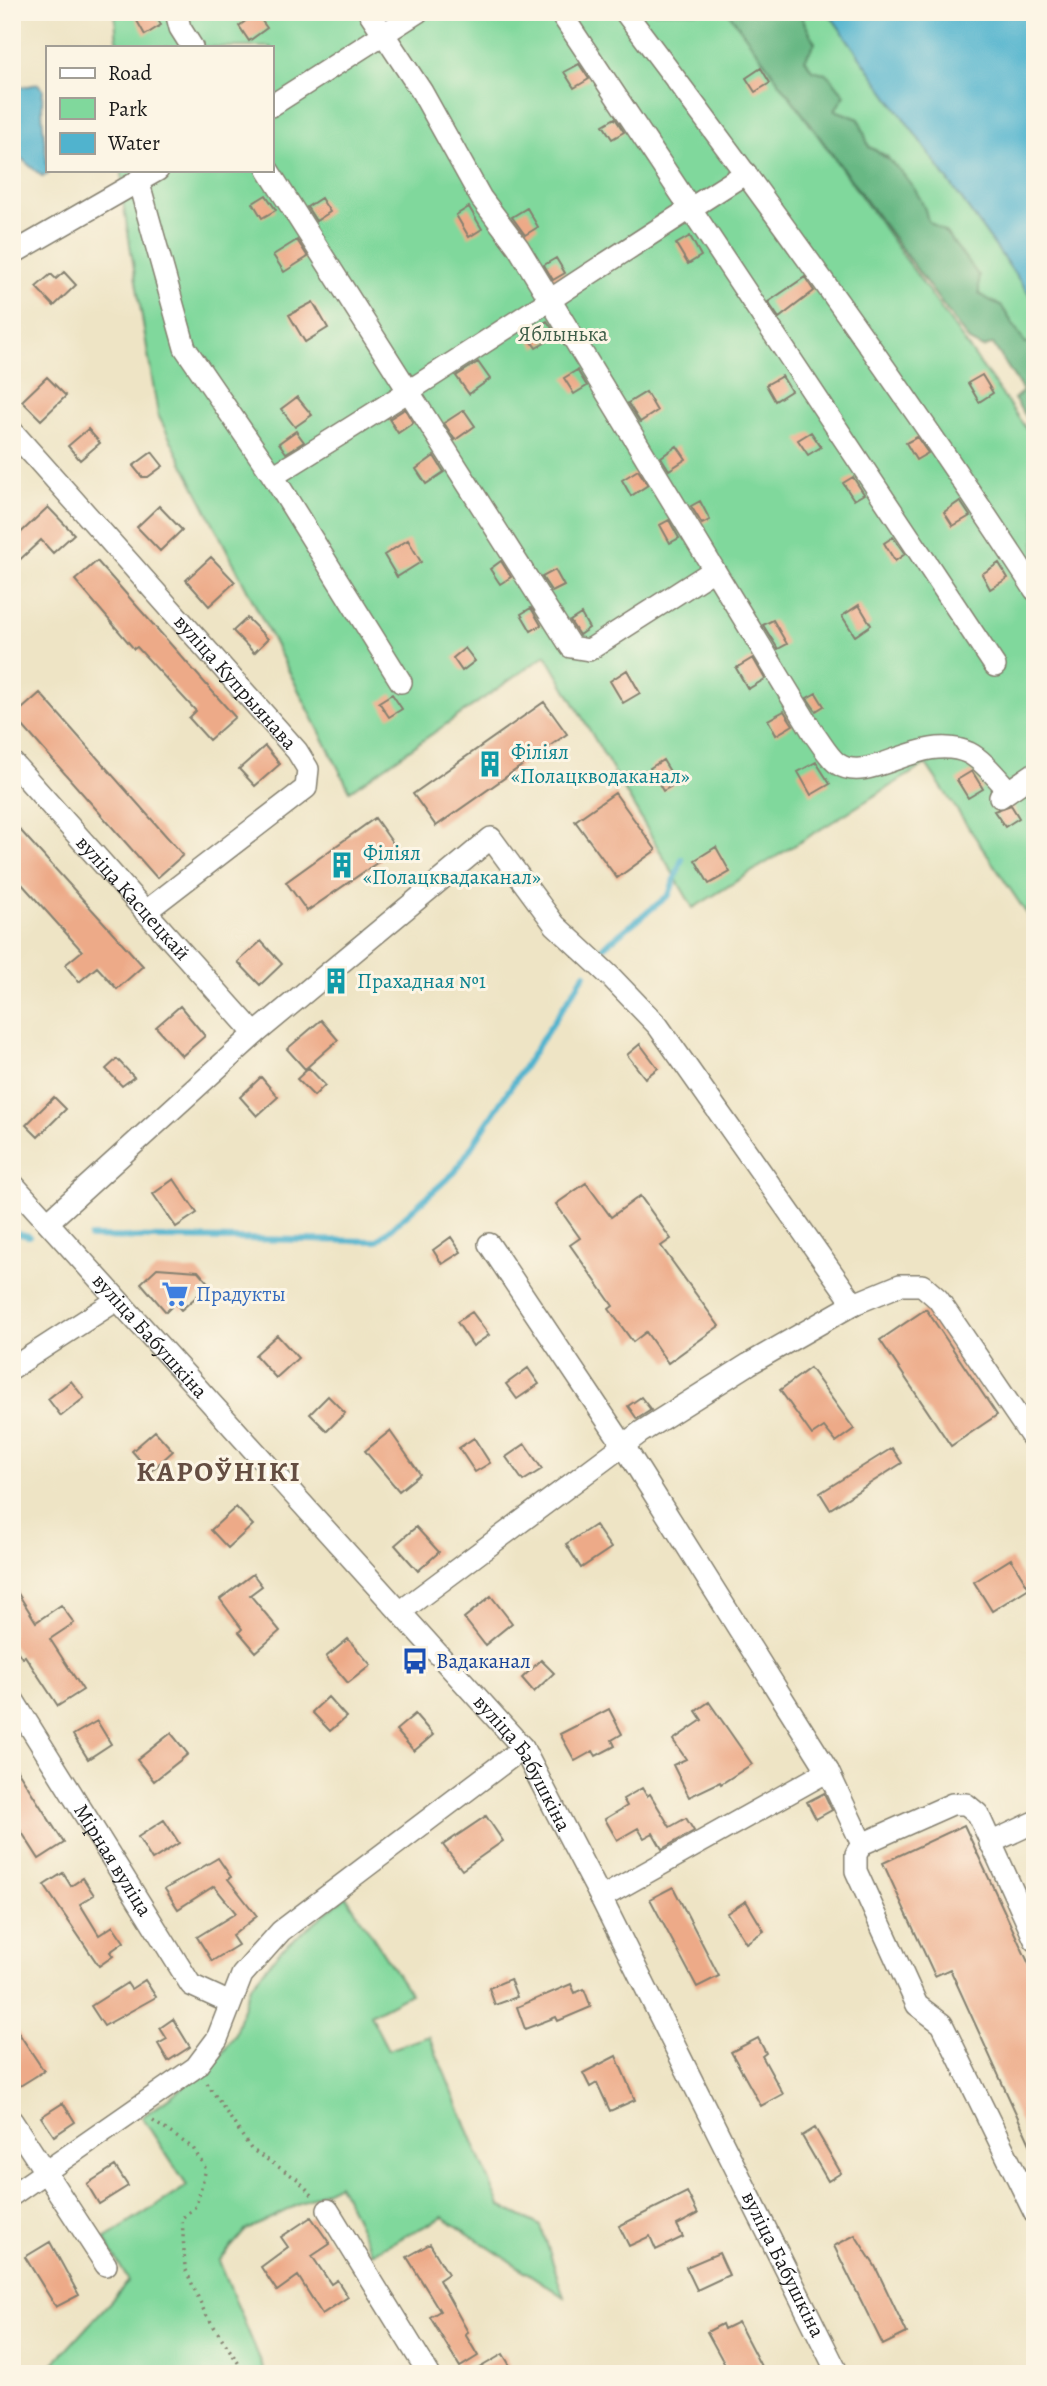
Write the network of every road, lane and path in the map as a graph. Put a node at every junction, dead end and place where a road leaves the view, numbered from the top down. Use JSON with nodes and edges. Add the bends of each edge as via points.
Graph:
{"nodes":[{"id":1,"x":176,"y":12,"type":"edge"},
{"id":2,"x":369,"y":12,"type":"edge"},
{"id":3,"x":418,"y":12,"type":"edge"},
{"id":4,"x":560,"y":12,"type":"edge"},
{"id":5,"x":625,"y":12,"type":"edge"},
{"id":6,"x":383,"y":36,"type":"junction"},
{"id":7,"x":191,"y":46,"type":"edge"},
{"id":8,"x":273,"y":105,"type":"edge"},
{"id":9,"x":154,"y":172,"type":"edge"},
{"id":10,"x":269,"y":172,"type":"edge"},
{"id":11,"x":746,"y":173,"type":"junction"},
{"id":12,"x":138,"y":180,"type":"junction"},
{"id":13,"x":690,"y":209,"type":"junction"},
{"id":14,"x":12,"y":254,"type":"edge"},
{"id":15,"x":548,"y":298,"type":"junction"},
{"id":16,"x":411,"y":393,"type":"junction"},
{"id":17,"x":12,"y":431,"type":"edge"},
{"id":18,"x":273,"y":476,"type":"junction"},
{"id":19,"x":714,"y":570,"type":"junction"},
{"id":20,"x":1035,"y":590,"type":"edge"},
{"id":21,"x":995,"y":666,"type":"dead end"},
{"id":22,"x":401,"y":682,"type":"dead end"},
{"id":23,"x":12,"y":762,"type":"edge"},
{"id":24,"x":1035,"y":773,"type":"edge"},
{"id":25,"x":145,"y":912,"type":"junction"},
{"id":26,"x":255,"y":1034,"type":"junction"},
{"id":27,"x":12,"y":1183,"type":"edge"},
{"id":28,"x":48,"y":1222,"type":"junction"},
{"id":29,"x":489,"y":1244,"type":"dead end"},
{"id":30,"x":117,"y":1300,"type":"junction"},
{"id":31,"x":854,"y":1304,"type":"junction"},
{"id":32,"x":12,"y":1368,"type":"edge"},
{"id":33,"x":1035,"y":1442,"type":"edge"},
{"id":34,"x":624,"y":1446,"type":"junction"},
{"id":35,"x":400,"y":1612,"type":"junction"},
{"id":36,"x":12,"y":1698,"type":"edge"},
{"id":37,"x":523,"y":1748,"type":"junction"},
{"id":38,"x":828,"y":1771,"type":"junction"},
{"id":39,"x":1035,"y":1822,"type":"edge"},
{"id":40,"x":990,"y":1843,"type":"junction"},
{"id":41,"x":862,"y":1844,"type":"junction"},
{"id":42,"x":601,"y":1898,"type":"junction"},
{"id":43,"x":1035,"y":1940,"type":"edge"},
{"id":44,"x":230,"y":2003,"type":"junction"},
{"id":45,"x":196,"y":2067,"type":"junction"},
{"id":46,"x":139,"y":2107,"type":"junction"},
{"id":47,"x":12,"y":2121,"type":"edge"},
{"id":48,"x":46,"y":2173,"type":"junction"},
{"id":49,"x":12,"y":2195,"type":"edge"},
{"id":50,"x":328,"y":2210,"type":"joint"},
{"id":51,"x":1035,"y":2214,"type":"edge"},
{"id":52,"x":106,"y":2265,"type":"dead end"},
{"id":53,"x":238,"y":2374,"type":"edge"},
{"id":54,"x":429,"y":2374,"type":"edge"},
{"id":55,"x":838,"y":2374,"type":"edge"}],
"edges":[{"from":1,"to":7,"type":"street"},
{"from":2,"to":6,"type":"street"},
{"from":3,"to":6,"type":"street"},
{"from":4,"to":13,"type":"street"},
{"from":5,"to":11,"type":"street"},
{"from":6,"to":8,"type":"street"},
{"from":6,"to":15,"type":"street"},
{"from":9,"to":12,"type":"street"},
{"from":10,"to":16,"type":"street"},
{"from":11,"to":13,"type":"street"},
{"from":11,"to":20,"type":"street","via":[[951,461]]},
{"from":12,"to":14,"type":"street"},
{"from":12,"to":18,"type":"street","via":[[185,348]]},
{"from":13,"to":15,"type":"street"},
{"from":13,"to":21,"type":"street"},
{"from":15,"to":16,"type":"street"},
{"from":15,"to":19,"type":"street"},
{"from":16,"to":18,"type":"street"},
{"from":16,"to":19,"type":"street","via":[[571,647],[589,650]]},
{"from":17,"to":25,"type":"street","name":"вуліца Купрыянава","via":[[297,751],[308,769],[306,788]]},
{"from":18,"to":22,"type":"street"},
{"from":19,"to":24,"type":"street","via":[[814,734],[838,764],[860,770],[932,746],[949,746],[972,754],[1003,794]]},
{"from":23,"to":25,"type":"street","name":"вуліца Касцецкай"},
{"from":25,"to":26,"type":"street","name":"вуліца Касцецкай"},
{"from":26,"to":28,"type":"street"},
{"from":26,"to":31,"type":"street","via":[[491,838],[555,925],[658,1026]]},
{"from":27,"to":28,"type":"street","name":"вуліца Бабушкіна"},
{"from":28,"to":30,"type":"street","name":"вуліца Бабушкіна"},
{"from":29,"to":34,"type":"street"},
{"from":30,"to":32,"type":"street"},
{"from":30,"to":35,"type":"street","name":"вуліца Бабушкіна"},
{"from":31,"to":33,"type":"street","via":[[900,1285],[922,1285],[938,1299]]},
{"from":31,"to":34,"type":"street","via":[[749,1364]]},
{"from":34,"to":35,"type":"street"},
{"from":34,"to":38,"type":"street"},
{"from":35,"to":37,"type":"street","name":"вуліца Бабушкіна"},
{"from":36,"to":44,"type":"street","name":"Мірная вуліца","via":[[191,1985]]},
{"from":37,"to":42,"type":"street","name":"вуліца Бабушкіна"},
{"from":37,"to":44,"type":"street","via":[[281,1931],[242,1975]]},
{"from":38,"to":41,"type":"street"},
{"from":38,"to":42,"type":"street"},
{"from":39,"to":40,"type":"street"},
{"from":40,"to":41,"type":"street","via":[[978,1814],[966,1804],[952,1804]]},
{"from":40,"to":43,"type":"street"},
{"from":41,"to":51,"type":"street","via":[[856,1854],[856,1871],[917,2005],[942,2024]]},
{"from":42,"to":55,"type":"street","name":"вуліца Бабушкіна"},
{"from":44,"to":45,"type":"street","via":[[217,2039]]},
{"from":45,"to":46,"type":"street"},
{"from":45,"to":50,"type":"path","via":[[251,2149],[297,2179]]},
{"from":46,"to":48,"type":"street"},
{"from":46,"to":53,"type":"path","via":[[193,2148],[206,2169],[196,2206],[181,2218],[185,2268],[205,2313],[239,2364]]},
{"from":47,"to":48,"type":"street"},
{"from":48,"to":49,"type":"street"},
{"from":48,"to":52,"type":"street"},
{"from":50,"to":54,"type":"street"}]}
